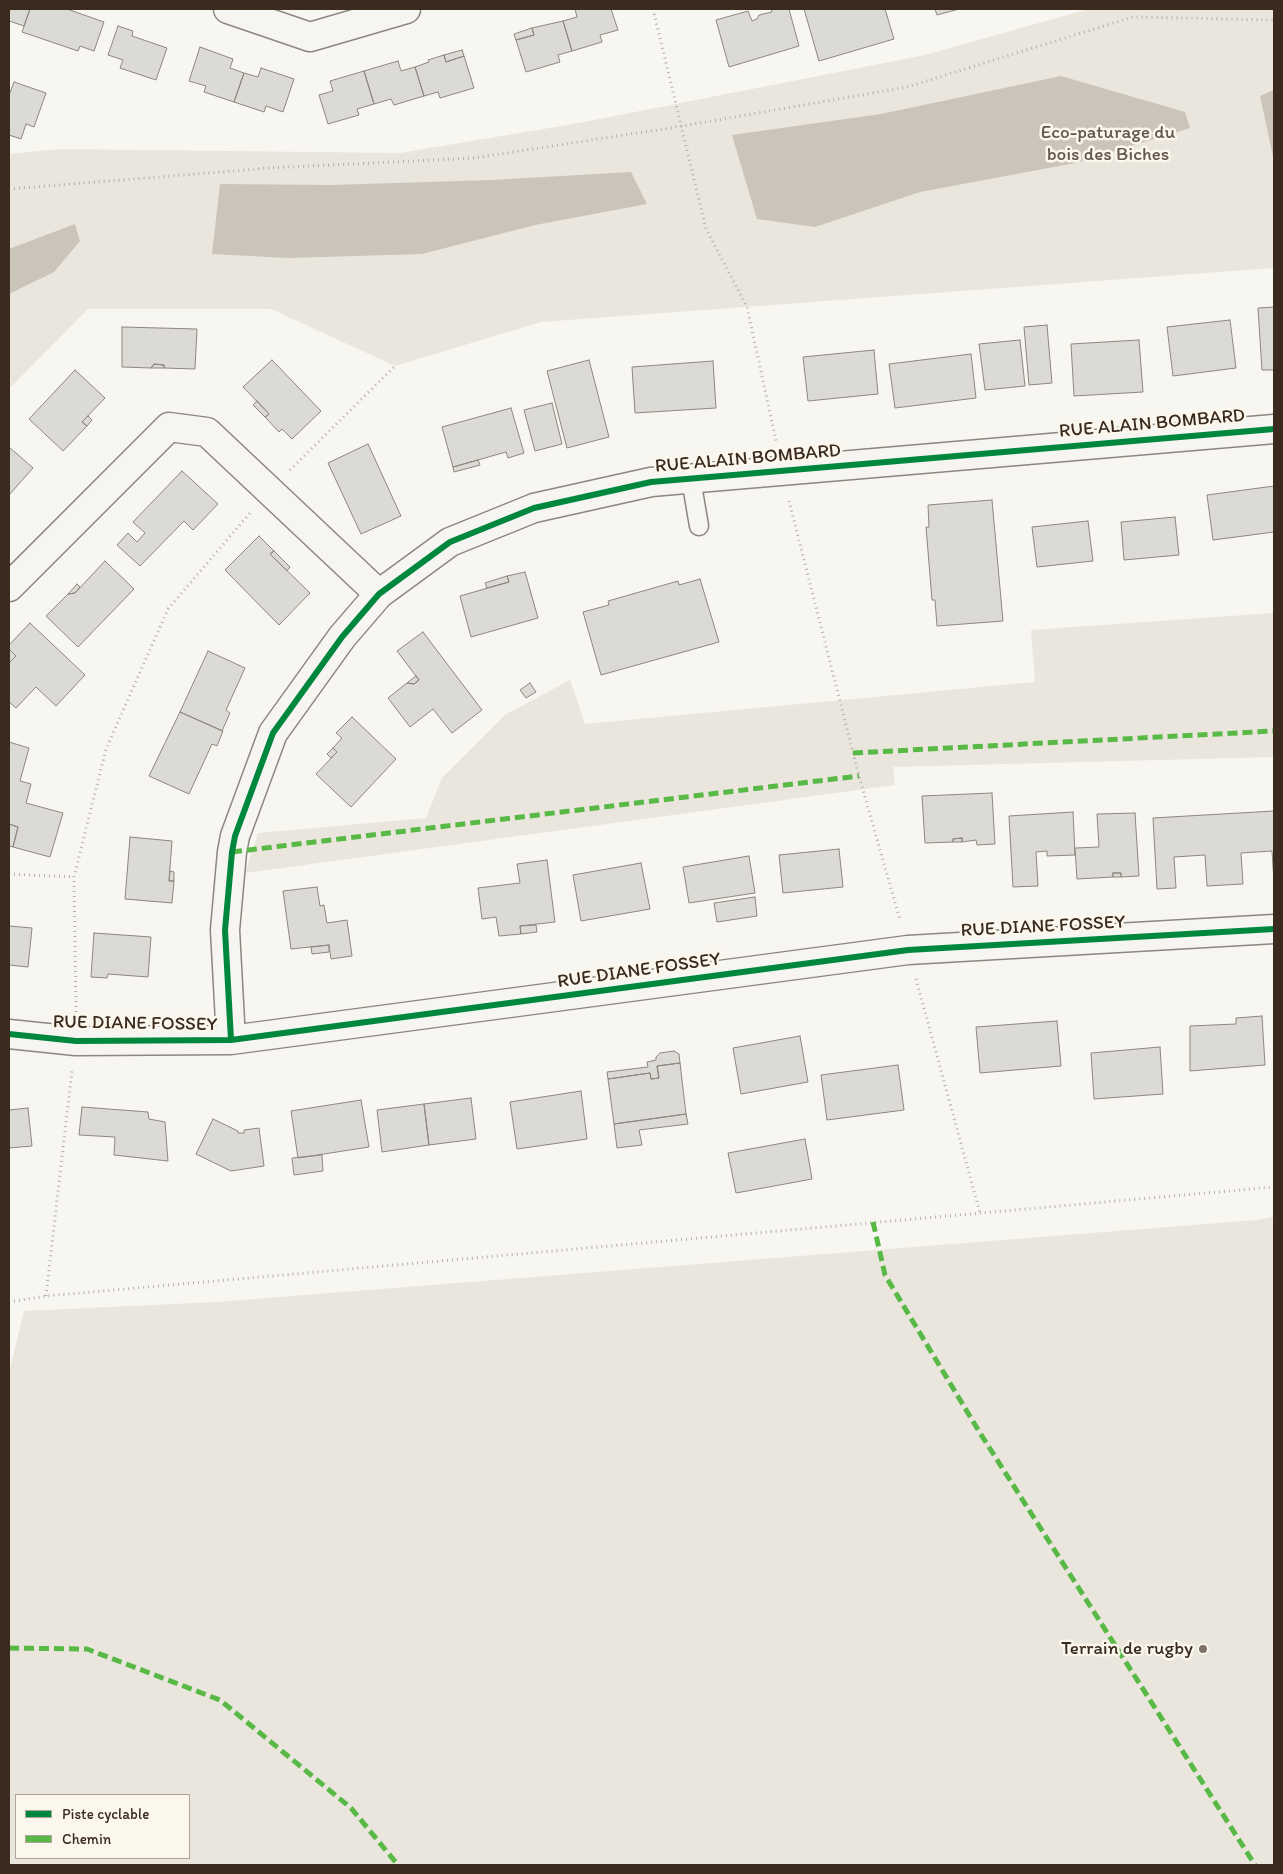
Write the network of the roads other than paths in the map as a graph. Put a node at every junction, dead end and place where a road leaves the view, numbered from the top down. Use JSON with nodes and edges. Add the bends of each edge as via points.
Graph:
{"nodes":[{"id":1,"x":228,"y":9,"type":"edge"},
{"id":2,"x":406,"y":9,"type":"edge"},
{"id":3,"x":1274,"y":429,"type":"edge"},
{"id":4,"x":691,"y":479,"type":"junction"},
{"id":5,"x":699,"y":526,"type":"dead end"},
{"id":6,"x":9,"y":586,"type":"edge"},
{"id":7,"x":379,"y":594,"type":"junction"},
{"id":8,"x":1274,"y":929,"type":"edge"},
{"id":9,"x":9,"y":1034,"type":"edge"},
{"id":10,"x":231,"y":1040,"type":"junction"}],
"edges":[{"from":1,"to":2,"type":"street","via":[[310,37]]},
{"from":3,"to":4,"type":"street","name":"RUE ALAIN BOMBARD"},
{"from":4,"to":5,"type":"lane"},
{"from":4,"to":7,"type":"street","name":"RUE ALAIN BOMBARD","via":[[651,482],[534,508],[450,542]]},
{"from":6,"to":7,"type":"street","via":[[170,427],[206,432]]},
{"from":7,"to":10,"type":"street","name":"RUE ALAIN BOMBARD","via":[[342,637],[273,733],[235,836],[225,930]]},
{"from":8,"to":10,"type":"street","name":"RUE DIANE FOSSEY","via":[[908,950]]},
{"from":9,"to":10,"type":"street","name":"RUE DIANE FOSSEY","via":[[76,1041]]}]}
